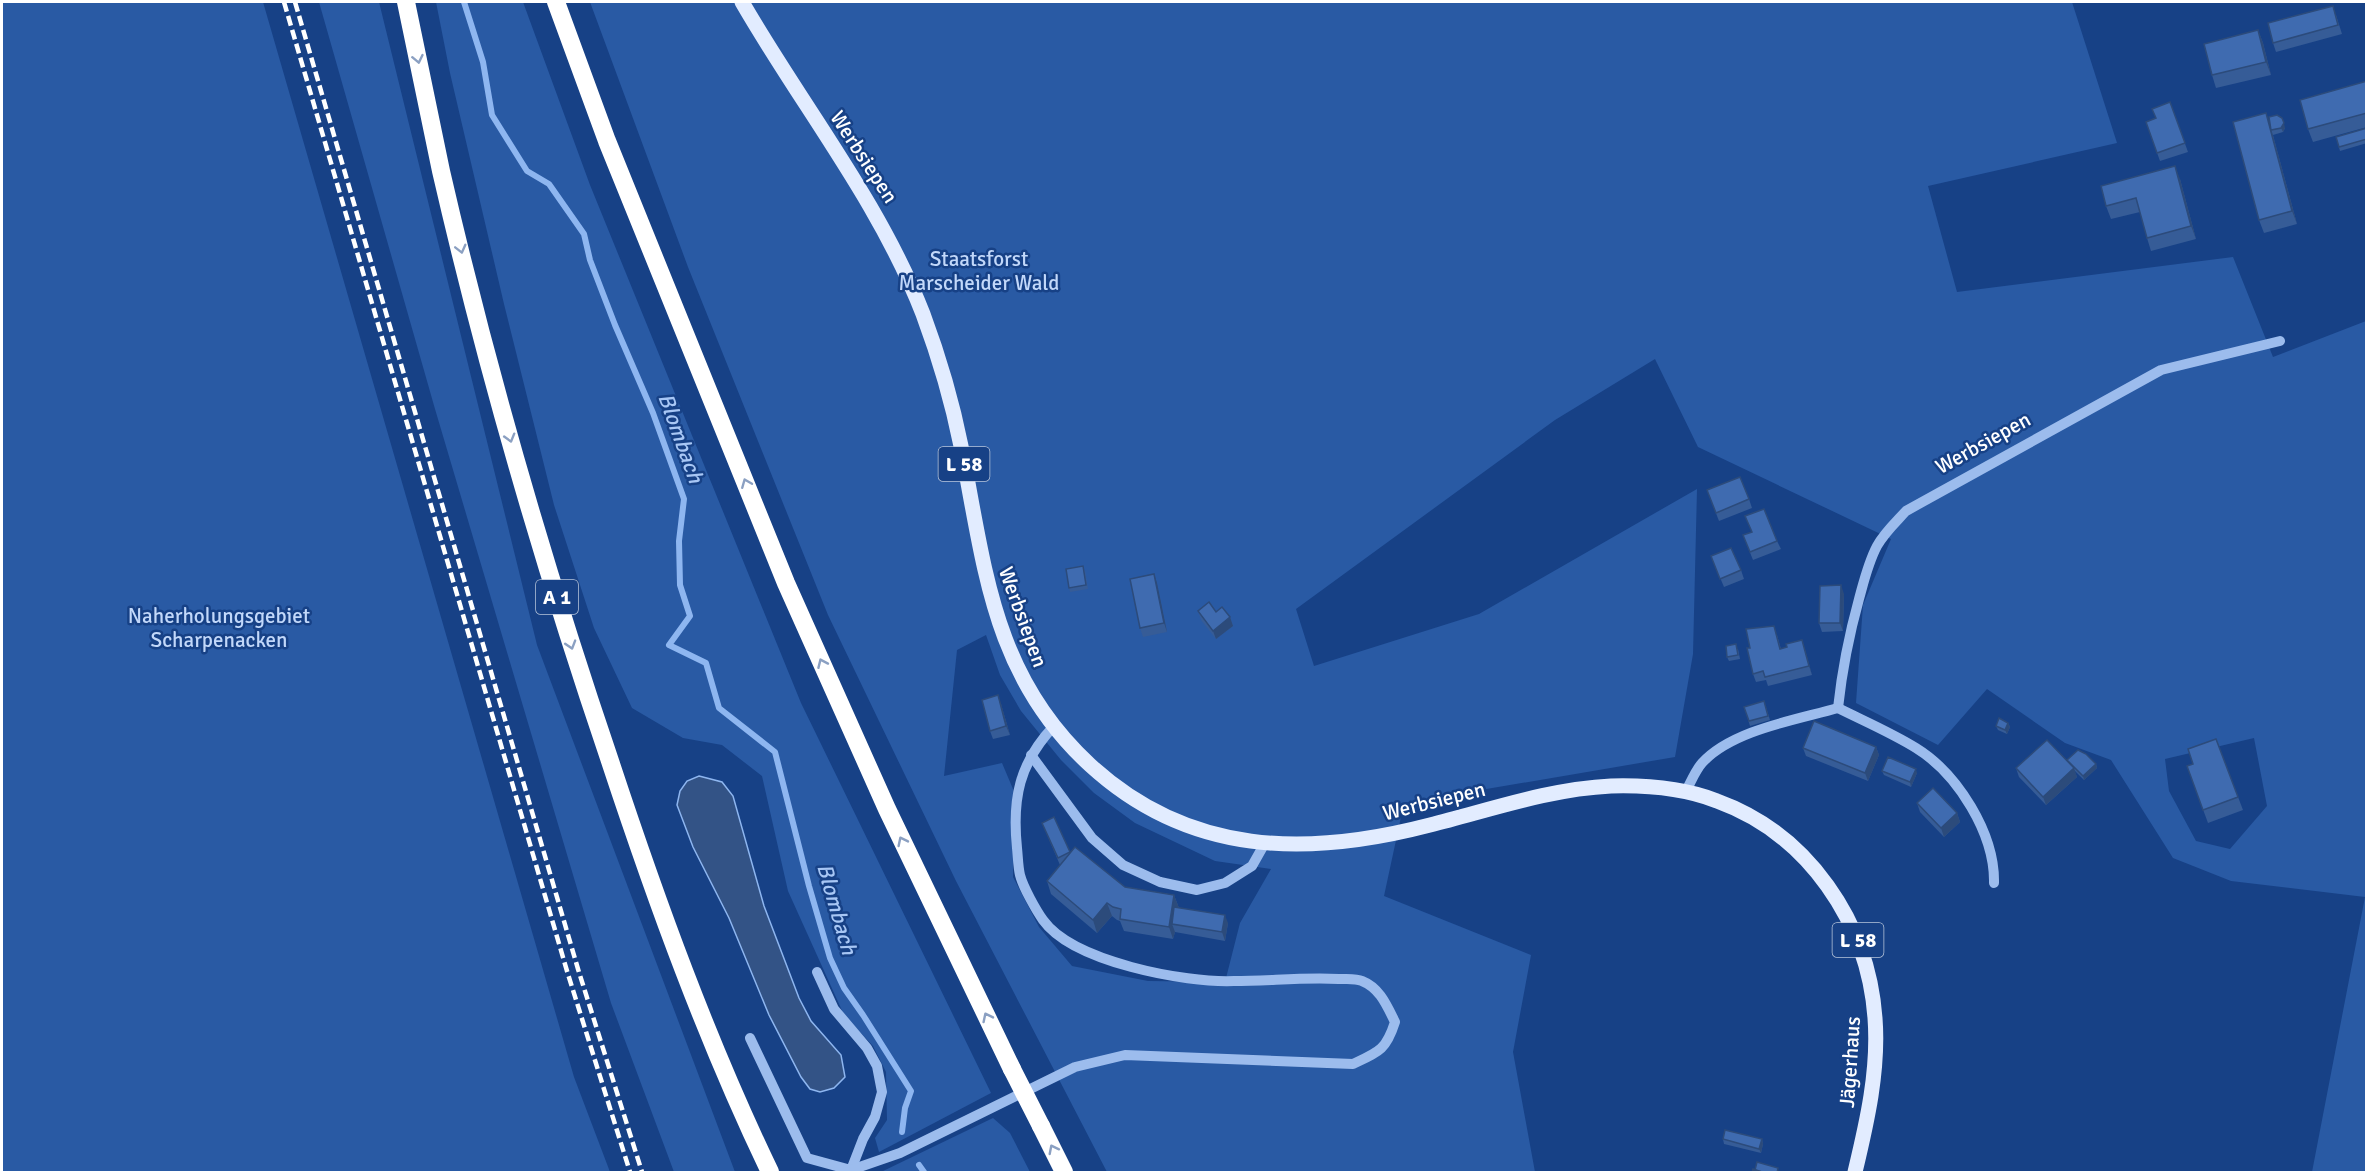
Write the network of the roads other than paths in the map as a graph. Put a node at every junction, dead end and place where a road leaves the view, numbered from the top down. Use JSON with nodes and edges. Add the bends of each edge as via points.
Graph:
{"nodes":[{"id":1,"x":406,"y":2,"type":"edge"},
{"id":2,"x":556,"y":2,"type":"edge"},
{"id":3,"x":742,"y":2,"type":"edge"},
{"id":4,"x":2280,"y":341,"type":"dead end"},
{"id":5,"x":1838,"y":708,"type":"junction"},
{"id":6,"x":1054,"y":726,"type":"junction"},
{"id":7,"x":1031,"y":755,"type":"junction"},
{"id":8,"x":1686,"y":792,"type":"junction"},
{"id":9,"x":1264,"y":843,"type":"junction"},
{"id":10,"x":1994,"y":883,"type":"dead end"},
{"id":11,"x":817,"y":972,"type":"dead end"},
{"id":12,"x":750,"y":1038,"type":"dead end"},
{"id":13,"x":851,"y":1170,"type":"junction"},
{"id":14,"x":770,"y":1173,"type":"edge"},
{"id":15,"x":1064,"y":1173,"type":"edge"},
{"id":16,"x":1855,"y":1173,"type":"edge"}],
"edges":[{"from":1,"to":14,"type":"highway","number":"A 1","one_way":true,"via":[[441,172],[489,360],[571,646],[658,904]]},
{"from":15,"to":2,"type":"highway","one_way":true,"bridge":true,"via":[[887,809],[786,583],[607,141]]},
{"from":3,"to":6,"type":"main road","name":"Werbsiepen","number":"L 58","via":[[869,202],[902,264],[942,368],[991,601],[1018,671]]},
{"from":4,"to":5,"type":"street","name":"Werbsiepen","via":[[2161,370],[1906,511],[1877,546],[1868,565],[1849,634]]},
{"from":5,"to":8,"type":"street","via":[[1763,729],[1714,752],[1702,762]]},
{"from":5,"to":10,"type":"street","via":[[1917,748],[1939,766],[1957,787],[1986,836],[1993,856]]},
{"from":6,"to":7,"type":"street"},
{"from":6,"to":9,"type":"main road","name":"Werbsiepen","number":"L 58","via":[[1091,766],[1143,804],[1182,823]]},
{"from":7,"to":9,"type":"street","via":[[1092,838],[1123,865],[1160,882],[1197,891],[1225,883],[1252,866]]},
{"from":7,"to":13,"type":"street","via":[[1018,788],[1015,828],[1020,877],[1044,921],[1062,936],[1108,960],[1193,978],[1232,982],[1305,977],[1361,980],[1383,997],[1395,1022],[1388,1043],[1353,1064],[1125,1055],[1095,1062],[1075,1067],[900,1153]]},
{"from":8,"to":9,"type":"main road","name":"Werbsiepen","number":"L 58","via":[[1631,786],[1587,788],[1530,798],[1355,842]]},
{"from":8,"to":16,"type":"main road","name":"Jägerhaus","number":"L 58","via":[[1721,802],[1783,838],[1822,877],[1849,919],[1868,972],[1876,1024],[1873,1079]]},
{"from":11,"to":13,"type":"street","via":[[834,1009],[877,1066],[882,1092]]},
{"from":12,"to":13,"type":"street","via":[[807,1158]]}]}
